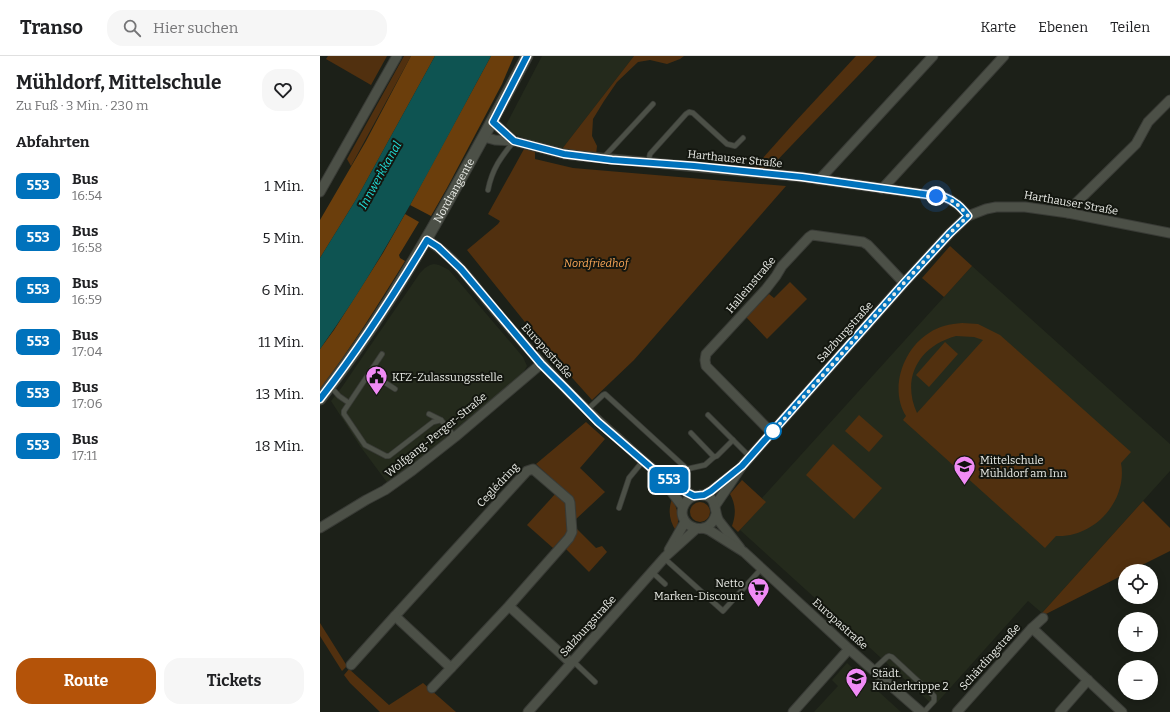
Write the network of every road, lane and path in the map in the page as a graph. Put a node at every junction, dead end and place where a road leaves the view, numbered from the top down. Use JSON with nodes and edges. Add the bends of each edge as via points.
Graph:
{"nodes":[{"id":1,"x":397,"y":56,"type":"edge"},
{"id":2,"x":527,"y":56,"type":"edge"},
{"id":3,"x":933,"y":56,"type":"edge"},
{"id":4,"x":1004,"y":56,"type":"edge"},
{"id":5,"x":1170,"y":100,"type":"edge"},
{"id":6,"x":653,"y":104,"type":"dead end"},
{"id":7,"x":493,"y":122,"type":"junction"},
{"id":8,"x":484,"y":137,"type":"junction"},
{"id":9,"x":743,"y":138,"type":"dead end"},
{"id":10,"x":514,"y":141,"type":"junction"},
{"id":11,"x":603,"y":159,"type":"junction"},
{"id":12,"x":648,"y":163,"type":"junction"},
{"id":13,"x":819,"y":180,"type":"junction"},
{"id":14,"x":882,"y":189,"type":"junction"},
{"id":15,"x":488,"y":190,"type":"dead end"},
{"id":16,"x":320,"y":192,"type":"edge"},
{"id":17,"x":1068,"y":214,"type":"junction"},
{"id":18,"x":968,"y":216,"type":"junction"},
{"id":19,"x":1170,"y":233,"type":"edge"},
{"id":20,"x":427,"y":240,"type":"junction"},
{"id":21,"x":904,"y":283,"type":"junction"},
{"id":22,"x":382,"y":354,"type":"dead end"},
{"id":23,"x":541,"y":364,"type":"junction"},
{"id":24,"x":370,"y":373,"type":"junction"},
{"id":25,"x":330,"y":386,"type":"junction"},
{"id":26,"x":395,"y":390,"type":"dead end"},
{"id":27,"x":320,"y":399,"type":"edge"},
{"id":28,"x":349,"y":403,"type":"junction"},
{"id":29,"x":586,"y":410,"type":"junction"},
{"id":30,"x":430,"y":414,"type":"dead end"},
{"id":31,"x":708,"y":415,"type":"dead end"},
{"id":32,"x":440,"y":420,"type":"junction"},
{"id":33,"x":691,"y":433,"type":"dead end"},
{"id":34,"x":772,"y":433,"type":"junction"},
{"id":35,"x":455,"y":437,"type":"junction"},
{"id":36,"x":733,"y":440,"type":"junction"},
{"id":37,"x":714,"y":457,"type":"junction"},
{"id":38,"x":750,"y":458,"type":"junction"},
{"id":39,"x":643,"y":461,"type":"junction"},
{"id":40,"x":742,"y":466,"type":"junction"},
{"id":41,"x":656,"y":472,"type":"junction"},
{"id":42,"x":704,"y":495,"type":"junction"},
{"id":43,"x":694,"y":496,"type":"junction"},
{"id":44,"x":683,"y":507,"type":"junction"},
{"id":45,"x":619,"y":508,"type":"dead end"},
{"id":46,"x":716,"y":510,"type":"junction"},
{"id":47,"x":685,"y":522,"type":"junction"},
{"id":48,"x":320,"y":528,"type":"edge"},
{"id":49,"x":700,"y":528,"type":"junction"},
{"id":50,"x":744,"y":552,"type":"junction"},
{"id":51,"x":665,"y":557,"type":"junction"},
{"id":52,"x":761,"y":569,"type":"junction"},
{"id":53,"x":652,"y":572,"type":"junction"},
{"id":54,"x":665,"y":584,"type":"dead end"},
{"id":55,"x":509,"y":606,"type":"junction"},
{"id":56,"x":394,"y":616,"type":"junction"},
{"id":57,"x":1043,"y":618,"type":"dead end"},
{"id":58,"x":1032,"y":628,"type":"junction"},
{"id":59,"x":849,"y":649,"type":"junction"},
{"id":60,"x":572,"y":662,"type":"junction"},
{"id":61,"x":351,"y":664,"type":"dead end"},
{"id":62,"x":451,"y":668,"type":"junction"},
{"id":63,"x":873,"y":670,"type":"junction"},
{"id":64,"x":1088,"y":680,"type":"junction"},
{"id":65,"x":595,"y":682,"type":"dead end"},
{"id":66,"x":432,"y":688,"type":"dead end"},
{"id":67,"x":528,"y":712,"type":"edge"},
{"id":68,"x":793,"y":712,"type":"edge"},
{"id":69,"x":921,"y":712,"type":"edge"},
{"id":70,"x":924,"y":712,"type":"edge"},
{"id":71,"x":956,"y":712,"type":"edge"},
{"id":72,"x":1060,"y":712,"type":"edge"},
{"id":73,"x":1122,"y":712,"type":"edge"}],
"edges":[{"from":1,"to":16,"type":"street"},
{"from":2,"to":7,"type":"main road","name":"Nordtangente"},
{"from":3,"to":13,"type":"street"},
{"from":4,"to":14,"type":"street"},
{"from":5,"to":17,"type":"street","via":[[1148,122],[1136,144],[1070,209]]},
{"from":6,"to":11,"type":"lane"},
{"from":7,"to":8,"type":"main road","name":"Nordtangente"},
{"from":7,"to":10,"type":"street","name":"Harthauser Straße"},
{"from":8,"to":10,"type":"street","name":"Harthauser Straße"},
{"from":8,"to":20,"type":"main road","name":"Nordtangente"},
{"from":9,"to":12,"type":"lane","name":"Harthauser Straße","via":[[734,146],[727,144],[689,112],[650,154]]},
{"from":10,"to":11,"type":"street","name":"Harthauser Straße","via":[[564,154]]},
{"from":10,"to":15,"type":"lane","via":[[500,159],[490,179]]},
{"from":11,"to":12,"type":"street","name":"Harthauser Straße"},
{"from":12,"to":13,"type":"street","name":"Harthauser Straße"},
{"from":13,"to":14,"type":"street","name":"Harthauser Straße"},
{"from":14,"to":18,"type":"street","name":"Harthauser Straße","via":[[944,197],[952,200]]},
{"from":17,"to":18,"type":"street","name":"Harthauser Straße","via":[[1025,207],[996,206]]},
{"from":17,"to":19,"type":"street","name":"Harthauser Straße"},
{"from":18,"to":21,"type":"street","name":"Salzburgstraße"},
{"from":20,"to":23,"type":"street","name":"Europastraße","via":[[461,269]]},
{"from":20,"to":25,"type":"main road","name":"Nordtangente","via":[[363,341]]},
{"from":21,"to":34,"type":"street","name":"Salzburgstraße"},
{"from":21,"to":34,"type":"street","name":"Halleinstraße","via":[[863,242],[812,235],[782,266],[766,289],[706,354],[705,360],[706,366]]},
{"from":22,"to":24,"type":"lane"},
{"from":23,"to":29,"type":"street","name":"Europastraße"},
{"from":23,"to":35,"type":"street","name":"Wolfgang-Perger-Straße"},
{"from":24,"to":26,"type":"lane"},
{"from":24,"to":28,"type":"lane"},
{"from":25,"to":27,"type":"main road","name":"Nordtangente"},
{"from":25,"to":28,"type":"lane"},
{"from":28,"to":32,"type":"lane","via":[[344,414],[365,445],[386,456],[432,422]]},
{"from":29,"to":37,"type":"lane","via":[[605,394],[687,469],[705,465]]},
{"from":29,"to":39,"type":"street","name":"Europastraße"},
{"from":30,"to":32,"type":"lane"},
{"from":31,"to":36,"type":"lane"},
{"from":32,"to":35,"type":"lane"},
{"from":33,"to":37,"type":"lane"},
{"from":34,"to":38,"type":"street","name":"Salzburgstraße"},
{"from":35,"to":48,"type":"street","name":"Wolfgang-Perger-Straße","via":[[396,483]]},
{"from":36,"to":37,"type":"lane"},
{"from":36,"to":38,"type":"lane"},
{"from":38,"to":40,"type":"street","name":"Salzburgstraße"},
{"from":39,"to":41,"type":"street","name":"Europastraße"},
{"from":39,"to":45,"type":"lane","via":[[629,478]]},
{"from":40,"to":42,"type":"street","name":"Salzburgstraße"},
{"from":40,"to":46,"type":"street","name":"Salzburgstraße"},
{"from":41,"to":43,"type":"street","name":"Europastraße"},
{"from":41,"to":44,"type":"street","name":"Europastraße"},
{"from":42,"to":43,"type":"street"},
{"from":42,"to":46,"type":"street","via":[[711,499]]},
{"from":43,"to":44,"type":"street","via":[[687,500]]},
{"from":44,"to":47,"type":"street","via":[[682,515]]},
{"from":46,"to":49,"type":"street","via":[[713,522],[707,527]]},
{"from":46,"to":50,"type":"street","name":"Europastraße","via":[[718,520]]},
{"from":47,"to":49,"type":"street"},
{"from":47,"to":51,"type":"street","name":"Salzburgstraße"},
{"from":49,"to":50,"type":"street","name":"Europastraße","via":[[709,530]]},
{"from":49,"to":51,"type":"street","name":"Salzburgstraße"},
{"from":50,"to":52,"type":"street","name":"Europastraße"},
{"from":51,"to":52,"type":"lane","via":[[723,611]]},
{"from":51,"to":53,"type":"street","name":"Salzburgstraße"},
{"from":52,"to":59,"type":"street","name":"Europastraße"},
{"from":53,"to":54,"type":"lane"},
{"from":53,"to":60,"type":"street","name":"Salzburgstraße"},
{"from":55,"to":56,"type":"street","name":"Ceglédring","via":[[572,532],[570,503],[533,469],[527,471]]},
{"from":55,"to":60,"type":"street"},
{"from":55,"to":62,"type":"street","name":"Ceglédring"},
{"from":56,"to":61,"type":"street","name":"Ceglédring"},
{"from":56,"to":62,"type":"street"},
{"from":57,"to":58,"type":"street","name":"Schärdingstraße"},
{"from":58,"to":64,"type":"street"},
{"from":58,"to":71,"type":"street","name":"Schärdingstraße"},
{"from":59,"to":63,"type":"street","name":"Europastraße"},
{"from":59,"to":68,"type":"street"},
{"from":60,"to":65,"type":"lane"},
{"from":60,"to":67,"type":"street","name":"Salzburgstraße"},
{"from":62,"to":66,"type":"street","name":"Ceglédring"},
{"from":63,"to":69,"type":"street","name":"Europastraße"},
{"from":63,"to":70,"type":"lane","via":[[887,657],[892,657],[934,696],[934,701]]},
{"from":64,"to":72,"type":"street"},
{"from":64,"to":73,"type":"street"}]}
